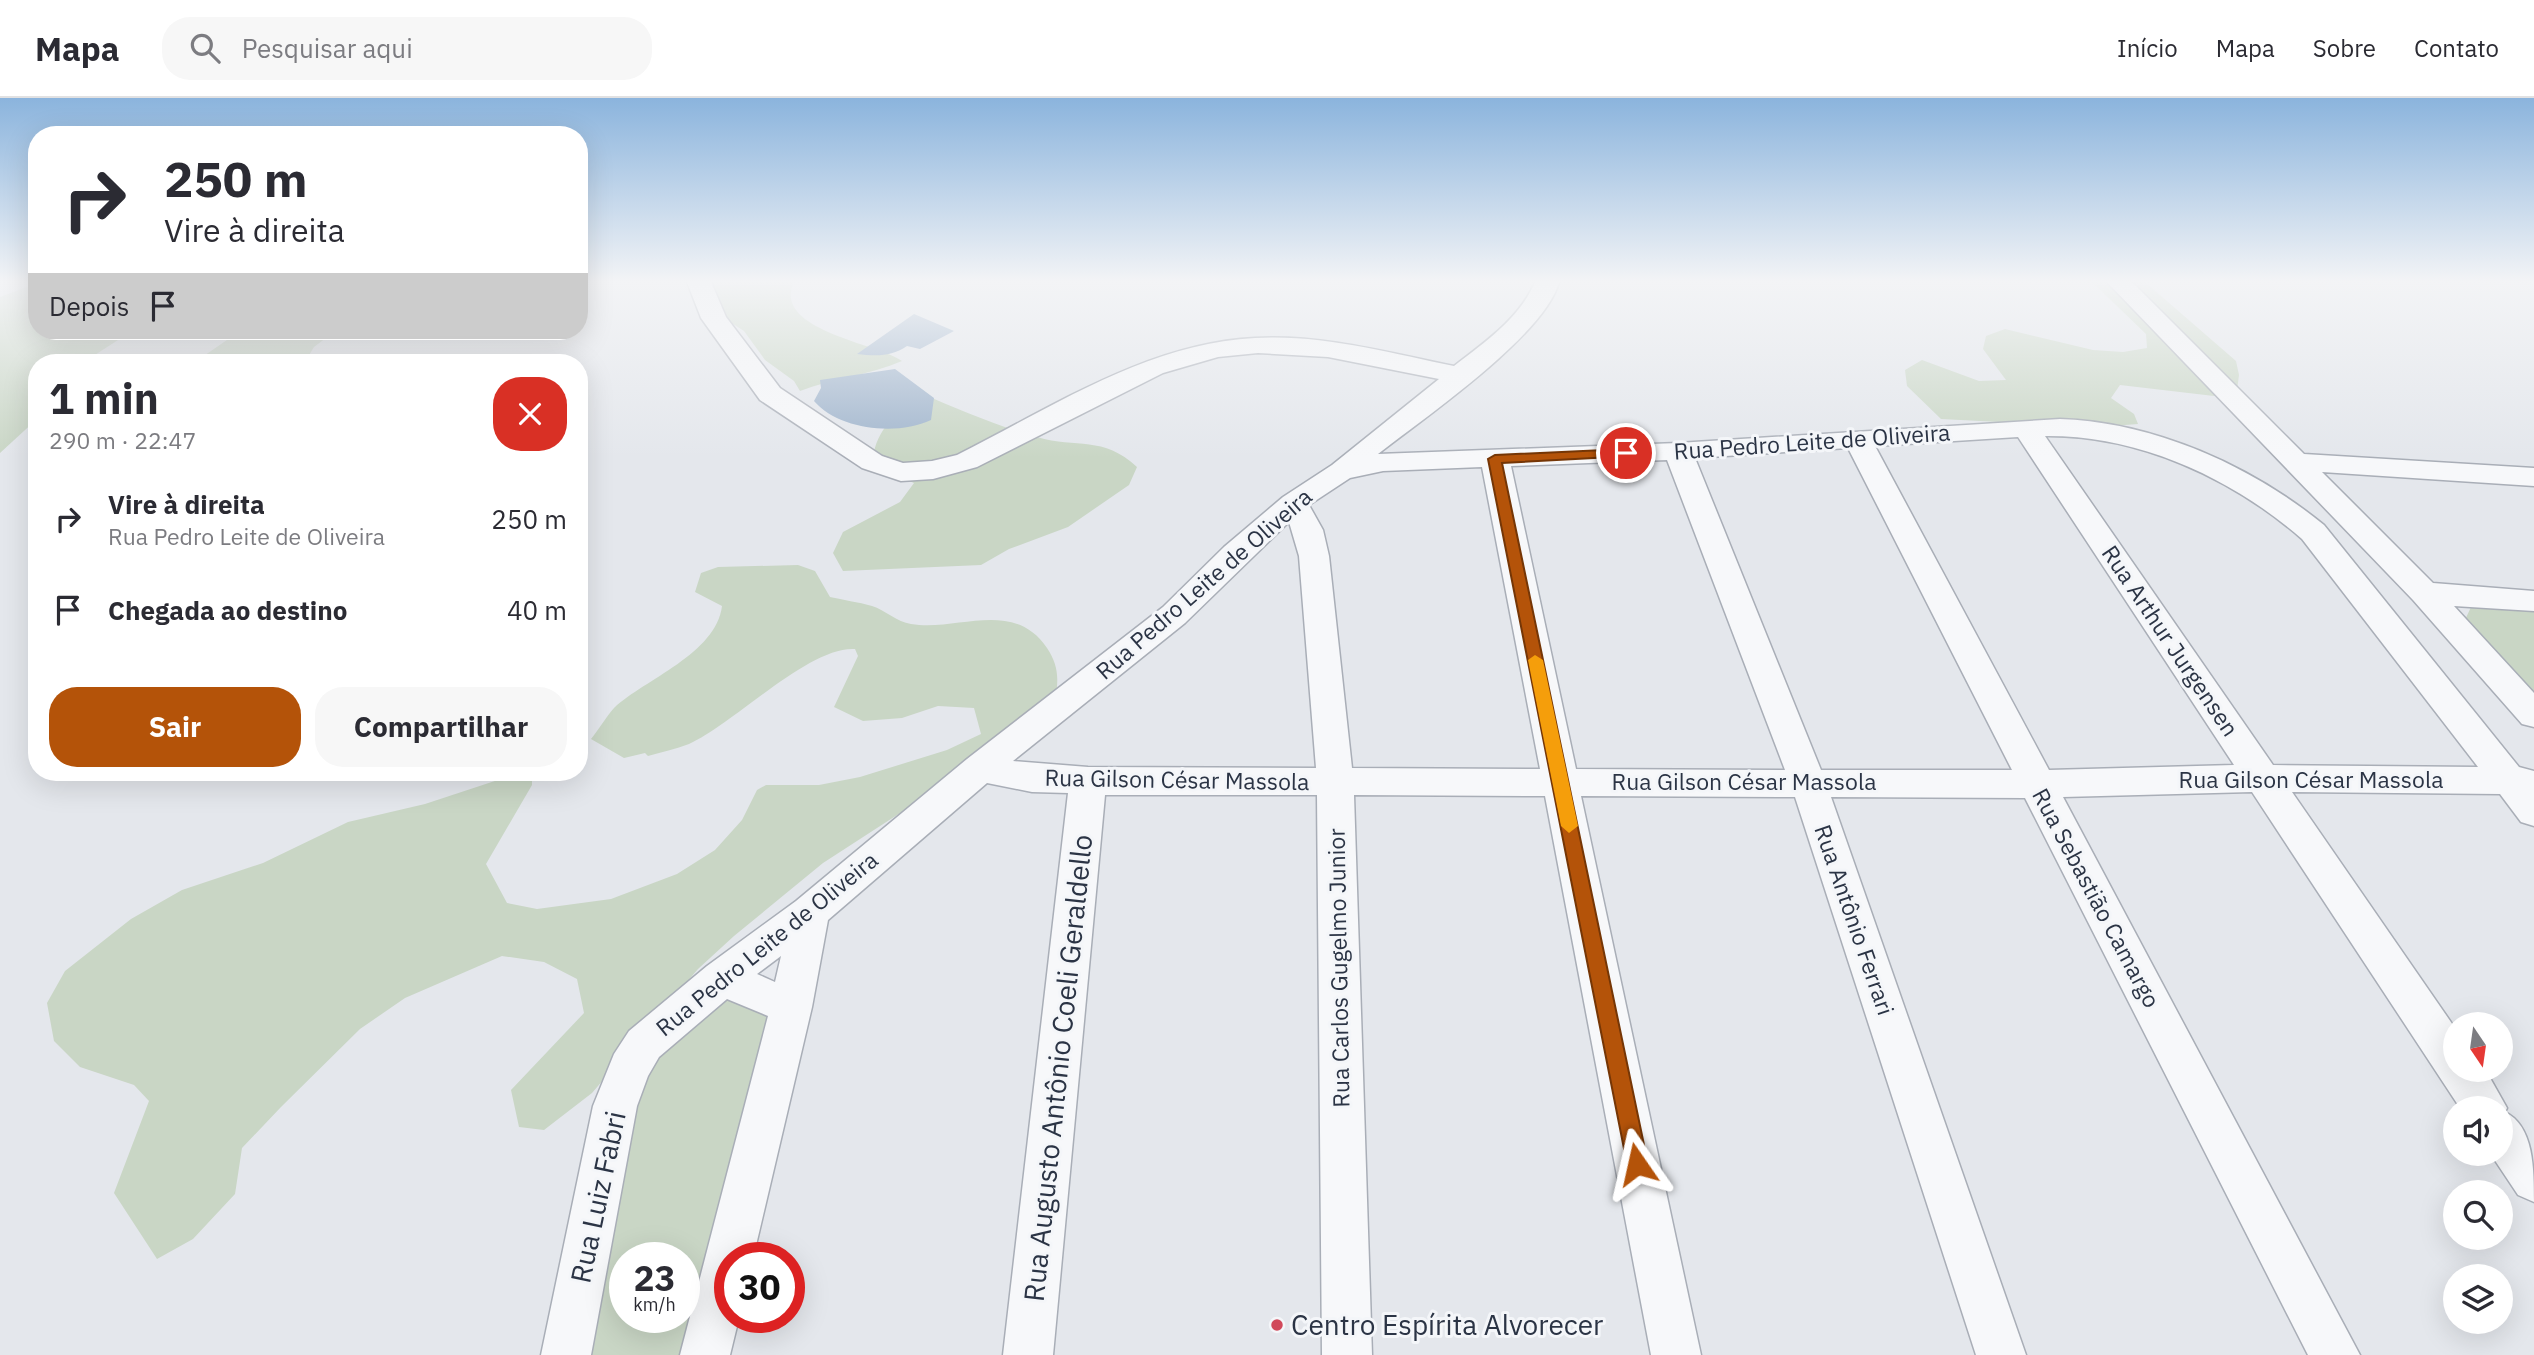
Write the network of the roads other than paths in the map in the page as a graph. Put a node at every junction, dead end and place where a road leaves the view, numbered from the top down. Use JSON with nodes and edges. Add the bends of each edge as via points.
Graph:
{"nodes":[{"id":1,"x":731,"y":341,"type":"edge"},
{"id":2,"x":1503,"y":341,"type":"edge"},
{"id":3,"x":2177,"y":341,"type":"edge"},
{"id":4,"x":1459,"y":375,"type":"junction"},
{"id":5,"x":2026,"y":428,"type":"junction"},
{"id":6,"x":1858,"y":440,"type":"junction"},
{"id":7,"x":1678,"y":451,"type":"junction"},
{"id":8,"x":1495,"y":459,"type":"junction"},
{"id":9,"x":2298,"y":462,"type":"junction"},
{"id":10,"x":1341,"y":471,"type":"junction"},
{"id":11,"x":2534,"y":477,"type":"edge"},
{"id":12,"x":1293,"y":503,"type":"junction"},
{"id":13,"x":2424,"y":593,"type":"junction"},
{"id":14,"x":2534,"y":601,"type":"edge"},
{"id":15,"x":2534,"y":715,"type":"edge"},
{"id":16,"x":980,"y":768,"type":"junction"},
{"id":17,"x":2264,"y":778,"type":"junction"},
{"id":18,"x":1088,"y":781,"type":"junction"},
{"id":19,"x":1560,"y":781,"type":"junction"},
{"id":20,"x":2521,"y":781,"type":"edge"},
{"id":21,"x":1335,"y":782,"type":"junction"},
{"id":22,"x":1808,"y":782,"type":"junction"},
{"id":23,"x":2036,"y":784,"type":"junction"},
{"id":24,"x":2534,"y":812,"type":"edge"},
{"id":25,"x":810,"y":912,"type":"junction"},
{"id":26,"x":722,"y":978,"type":"junction"},
{"id":27,"x":791,"y":1007,"type":"junction"},
{"id":28,"x":643,"y":1044,"type":"joint"},
{"id":29,"x":2443,"y":1045,"type":"edge"},
{"id":30,"x":2513,"y":1148,"type":"edge"},
{"id":31,"x":2534,"y":1180,"type":"edge"},
{"id":32,"x":566,"y":1355,"type":"edge"},
{"id":33,"x":705,"y":1355,"type":"edge"},
{"id":34,"x":1028,"y":1355,"type":"edge"},
{"id":35,"x":1347,"y":1355,"type":"edge"},
{"id":36,"x":1676,"y":1355,"type":"edge"},
{"id":37,"x":2001,"y":1355,"type":"edge"},
{"id":38,"x":2334,"y":1355,"type":"edge"}],
"edges":[{"from":1,"to":4,"type":"street","via":[[770,394],[872,462],[901,472],[967,461],[1154,367],[1216,349],[1258,345],[1328,349]]},
{"from":2,"to":4,"type":"street"},
{"from":3,"to":9,"type":"street"},
{"from":4,"to":10,"type":"street"},
{"from":5,"to":6,"type":"street","name":"Rua Pedro Leite de Oliveira"},
{"from":5,"to":17,"type":"street","name":"Rua Arthur Jurgensen"},
{"from":5,"to":20,"type":"street","name":"Rua Pedro Leite de Oliveira","via":[[2064,426],[2118,433],[2253,489],[2295,514]]},
{"from":6,"to":7,"type":"street","name":"Rua Pedro Leite de Oliveira"},
{"from":6,"to":23,"type":"street","name":"Rua Sebastião Camargo"},
{"from":7,"to":8,"type":"street","name":"Rua Pedro Leite de Oliveira"},
{"from":7,"to":22,"type":"street","name":"Rua Antônio Ferrari"},
{"from":8,"to":10,"type":"street","name":"Rua Pedro Leite de Oliveira","via":[[1383,462]]},
{"from":8,"to":19,"type":"street"},
{"from":9,"to":11,"type":"street"},
{"from":9,"to":13,"type":"street"},
{"from":10,"to":12,"type":"street","name":"Rua Pedro Leite de Oliveira"},
{"from":12,"to":16,"type":"street","name":"Rua Pedro Leite de Oliveira","via":[[1174,615]]},
{"from":12,"to":21,"type":"street","name":"Rua Carlos Gugelmo Junior","via":[[1308,530],[1314,556]]},
{"from":13,"to":14,"type":"street"},
{"from":13,"to":15,"type":"street"},
{"from":16,"to":18,"type":"street","name":"Rua Gilson César Massola","via":[[1032,778]]},
{"from":16,"to":25,"type":"street","name":"Rua Pedro Leite de Oliveira"},
{"from":17,"to":20,"type":"street","name":"Rua Gilson César Massola"},
{"from":17,"to":23,"type":"street","name":"Rua Gilson César Massola"},
{"from":17,"to":29,"type":"street","name":"Rua Arthur Jurgensen"},
{"from":18,"to":21,"type":"street","name":"Rua Gilson César Massola"},
{"from":18,"to":34,"type":"street","name":"Rua Augusto Antônio Coeli Geraldello"},
{"from":19,"to":21,"type":"street","name":"Rua Gilson César Massola"},
{"from":19,"to":22,"type":"street","name":"Rua Gilson César Massola"},
{"from":19,"to":36,"type":"street"},
{"from":20,"to":24,"type":"street","name":"Rua Pedro Leite de Oliveira"},
{"from":21,"to":35,"type":"street","name":"Rua Carlos Gugelmo Junior"},
{"from":22,"to":23,"type":"street","name":"Rua Gilson César Massola"},
{"from":22,"to":37,"type":"street","name":"Rua Antônio Ferrari"},
{"from":23,"to":38,"type":"street","name":"Rua Sebastião Camargo"},
{"from":25,"to":26,"type":"street","name":"Rua Pedro Leite de Oliveira"},
{"from":25,"to":27,"type":"street"},
{"from":26,"to":27,"type":"street"},
{"from":26,"to":28,"type":"street","name":"Rua Pedro Leite de Oliveira"},
{"from":27,"to":33,"type":"street"},
{"from":28,"to":32,"type":"street","name":"Rua Luiz Fabri","via":[[615,1106]]},
{"from":30,"to":31,"type":"street"}]}
